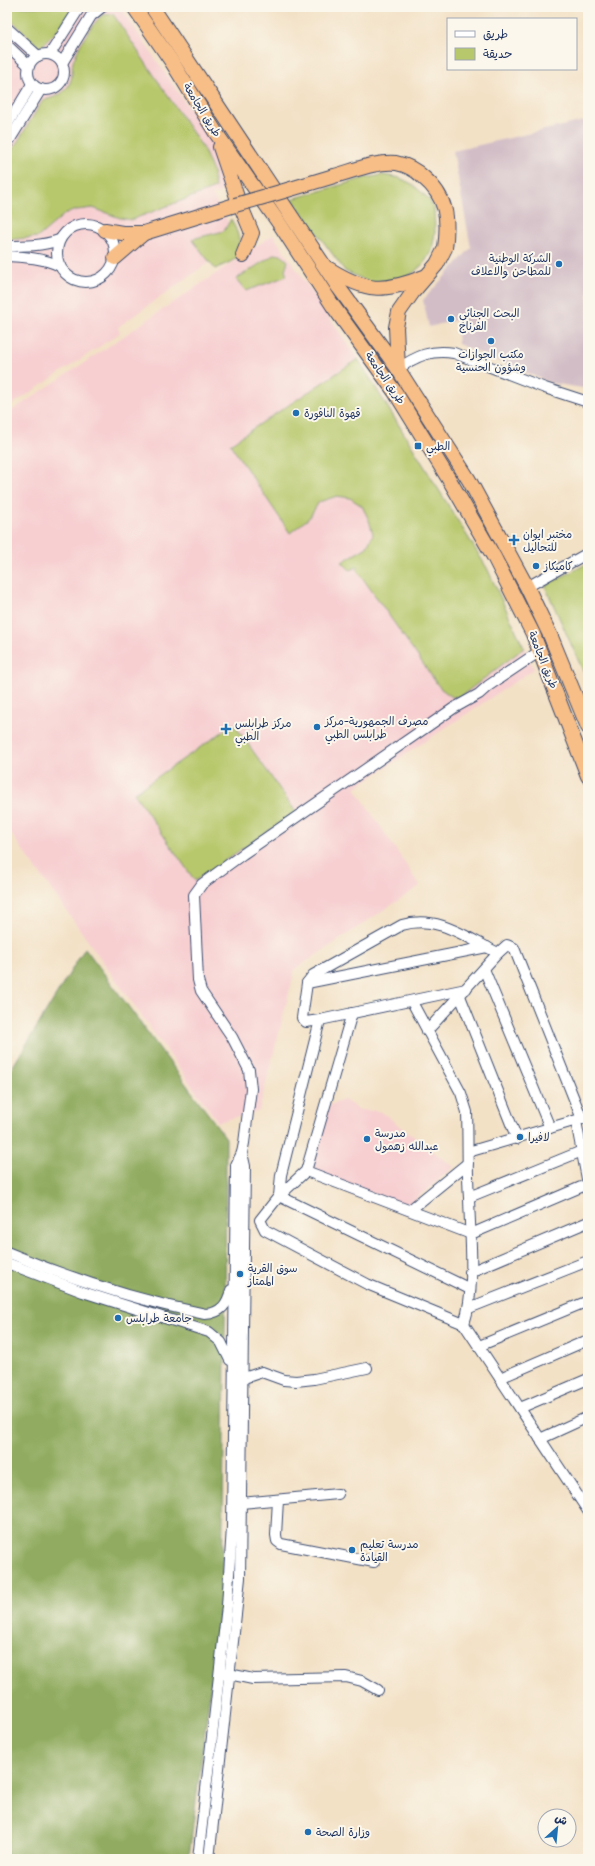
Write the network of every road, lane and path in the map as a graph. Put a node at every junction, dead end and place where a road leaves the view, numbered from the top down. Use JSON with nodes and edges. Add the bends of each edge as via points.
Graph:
{"nodes":[{"id":1,"x":80,"y":7,"type":"edge"},
{"id":2,"x":102,"y":7,"type":"edge"},
{"id":3,"x":134,"y":7,"type":"edge"},
{"id":4,"x":152,"y":7,"type":"edge"},
{"id":5,"x":7,"y":28,"type":"edge"},
{"id":6,"x":7,"y":45,"type":"edge"},
{"id":7,"x":50,"y":54,"type":"junction"},
{"id":8,"x":38,"y":56,"type":"junction"},
{"id":9,"x":62,"y":63,"type":"junction"},
{"id":10,"x":29,"y":66,"type":"junction"},
{"id":11,"x":37,"y":87,"type":"junction"},
{"id":12,"x":7,"y":125,"type":"edge"},
{"id":13,"x":216,"y":133,"type":"junction"},
{"id":14,"x":7,"y":144,"type":"edge"},
{"id":15,"x":105,"y":230,"type":"junction"},
{"id":16,"x":144,"y":233,"type":"junction"},
{"id":17,"x":59,"y":240,"type":"junction"},
{"id":18,"x":7,"y":246,"type":"edge"},
{"id":19,"x":243,"y":255,"type":"dead end"},
{"id":20,"x":7,"y":256,"type":"edge"},
{"id":21,"x":115,"y":258,"type":"junction"},
{"id":22,"x":60,"y":266,"type":"junction"},
{"id":23,"x":325,"y":267,"type":"junction"},
{"id":24,"x":426,"y":277,"type":"junction"},
{"id":25,"x":398,"y":369,"type":"junction"},
{"id":26,"x":588,"y":402,"type":"edge"},
{"id":27,"x":588,"y":553,"type":"edge"},
{"id":28,"x":527,"y":587,"type":"junction"},
{"id":29,"x":540,"y":651,"type":"junction"},
{"id":30,"x":588,"y":727,"type":"edge"},
{"id":31,"x":588,"y":776,"type":"edge"},
{"id":32,"x":487,"y":947,"type":"junction"},
{"id":33,"x":498,"y":953,"type":"junction"},
{"id":34,"x":484,"y":969,"type":"junction"},
{"id":35,"x":308,"y":983,"type":"junction"},
{"id":36,"x":463,"y":993,"type":"junction"},
{"id":37,"x":412,"y":1002,"type":"junction"},
{"id":38,"x":352,"y":1014,"type":"junction"},
{"id":39,"x":320,"y":1020,"type":"junction"},
{"id":40,"x":427,"y":1031,"type":"junction"},
{"id":41,"x":582,"y":1119,"type":"edge"},
{"id":42,"x":550,"y":1128,"type":"junction"},
{"id":43,"x":517,"y":1139,"type":"junction"},
{"id":44,"x":582,"y":1151,"type":"junction"},
{"id":45,"x":468,"y":1152,"type":"junction"},
{"id":46,"x":242,"y":1153,"type":"junction"},
{"id":47,"x":468,"y":1163,"type":"junction"},
{"id":48,"x":306,"y":1171,"type":"junction"},
{"id":49,"x":588,"y":1184,"type":"edge"},
{"id":50,"x":279,"y":1196,"type":"junction"},
{"id":51,"x":469,"y":1197,"type":"junction"},
{"id":52,"x":410,"y":1210,"type":"junction"},
{"id":53,"x":588,"y":1222,"type":"edge"},
{"id":54,"x":471,"y":1234,"type":"junction"},
{"id":55,"x":7,"y":1252,"type":"edge"},
{"id":56,"x":588,"y":1261,"type":"edge"},
{"id":57,"x":7,"y":1263,"type":"edge"},
{"id":58,"x":470,"y":1272,"type":"junction"},
{"id":59,"x":234,"y":1279,"type":"junction"},
{"id":60,"x":470,"y":1289,"type":"junction"},
{"id":61,"x":588,"y":1301,"type":"edge"},
{"id":62,"x":157,"y":1304,"type":"junction"},
{"id":63,"x":179,"y":1308,"type":"junction"},
{"id":64,"x":469,"y":1308,"type":"junction"},
{"id":65,"x":154,"y":1314,"type":"junction"},
{"id":66,"x":176,"y":1322,"type":"junction"},
{"id":67,"x":464,"y":1324,"type":"junction"},
{"id":68,"x":588,"y":1340,"type":"edge"},
{"id":69,"x":479,"y":1346,"type":"junction"},
{"id":70,"x":232,"y":1366,"type":"junction"},
{"id":71,"x":367,"y":1368,"type":"dead end"},
{"id":72,"x":500,"y":1378,"type":"junction"},
{"id":73,"x":241,"y":1379,"type":"junction"},
{"id":74,"x":588,"y":1379,"type":"edge"},
{"id":75,"x":520,"y":1408,"type":"junction"},
{"id":76,"x":588,"y":1417,"type":"edge"},
{"id":77,"x":540,"y":1439,"type":"junction"},
{"id":78,"x":338,"y":1494,"type":"dead end"},
{"id":79,"x":278,"y":1500,"type":"junction"},
{"id":80,"x":242,"y":1503,"type":"junction"},
{"id":81,"x":588,"y":1511,"type":"edge"},
{"id":82,"x":374,"y":1562,"type":"dead end"},
{"id":83,"x":225,"y":1674,"type":"junction"},
{"id":84,"x":378,"y":1690,"type":"dead end"},
{"id":85,"x":198,"y":1859,"type":"edge"},
{"id":86,"x":209,"y":1859,"type":"edge"}],
"edges":[{"from":1,"to":7,"type":"street"},
{"from":2,"to":9,"type":"street","via":[[91,16]]},
{"from":3,"to":13,"type":"highway","name":"طريق الجامعة"},
{"from":4,"to":23,"type":"highway","name":"طريق الجامعة"},
{"from":5,"to":8,"type":"street"},
{"from":6,"to":10,"type":"street"},
{"from":7,"to":8,"type":"street"},
{"from":7,"to":9,"type":"street"},
{"from":8,"to":10,"type":"street"},
{"from":9,"to":11,"type":"street","via":[[64,74],[60,83],[51,89]]},
{"from":10,"to":11,"type":"street","via":[[28,75]]},
{"from":11,"to":12,"type":"street"},
{"from":11,"to":14,"type":"street"},
{"from":13,"to":19,"type":"highway","via":[[252,233]]},
{"from":13,"to":29,"type":"highway","name":"طريق الجامعة","via":[[333,306],[396,392],[494,557]]},
{"from":15,"to":16,"type":"highway","via":[[128,234]]},
{"from":15,"to":17,"type":"street","via":[[91,224],[76,225]]},
{"from":15,"to":21,"type":"street","via":[[114,243]]},
{"from":16,"to":21,"type":"highway"},
{"from":16,"to":24,"type":"highway","bridge":true,"via":[[372,165],[397,163],[421,175],[433,185],[443,200],[447,220],[445,248]]},
{"from":17,"to":18,"type":"street","via":[[48,244]]},
{"from":17,"to":22,"type":"street","via":[[56,253]]},
{"from":20,"to":22,"type":"street","via":[[37,258]]},
{"from":21,"to":22,"type":"street","via":[[108,272],[94,281],[78,281],[64,273]]},
{"from":23,"to":24,"type":"highway","via":[[356,285],[375,289],[395,287]]},
{"from":23,"to":25,"type":"highway","name":"طريق الجامعة"},
{"from":24,"to":25,"type":"highway","via":[[399,312],[396,327]]},
{"from":25,"to":26,"type":"street","via":[[430,352],[443,351]]},
{"from":25,"to":28,"type":"highway","name":"طريق الجامعة","via":[[469,480]]},
{"from":27,"to":28,"type":"street"},
{"from":28,"to":30,"type":"highway","name":"طريق الجامعة","via":[[551,637]]},
{"from":29,"to":31,"type":"highway","name":"طريق الجامعة"},
{"from":29,"to":46,"type":"street","via":[[468,697],[243,854],[195,891],[198,980],[201,991],[232,1037],[249,1070],[251,1090]]},
{"from":32,"to":33,"type":"street"},
{"from":32,"to":35,"type":"street"},
{"from":32,"to":35,"type":"street","via":[[442,924],[414,922],[402,925],[313,975]]},
{"from":33,"to":34,"type":"street"},
{"from":33,"to":41,"type":"street","via":[[507,945],[514,948]]},
{"from":34,"to":36,"type":"street"},
{"from":34,"to":42,"type":"street"},
{"from":35,"to":39,"type":"street","via":[[302,1018],[306,1022]]},
{"from":36,"to":37,"type":"street"},
{"from":36,"to":40,"type":"street"},
{"from":36,"to":43,"type":"street"},
{"from":37,"to":38,"type":"street"},
{"from":37,"to":40,"type":"street"},
{"from":38,"to":39,"type":"street"},
{"from":38,"to":48,"type":"street"},
{"from":39,"to":50,"type":"street","via":[[281,1175]]},
{"from":40,"to":45,"type":"street","via":[[465,1103]]},
{"from":41,"to":42,"type":"street"},
{"from":41,"to":44,"type":"street"},
{"from":42,"to":43,"type":"street"},
{"from":43,"to":45,"type":"street"},
{"from":44,"to":49,"type":"street"},
{"from":44,"to":51,"type":"street"},
{"from":45,"to":47,"type":"street"},
{"from":46,"to":59,"type":"street","via":[[236,1165]]},
{"from":46,"to":73,"type":"street","via":[[245,1166]]},
{"from":47,"to":51,"type":"street"},
{"from":47,"to":52,"type":"street"},
{"from":48,"to":50,"type":"street"},
{"from":48,"to":52,"type":"street"},
{"from":49,"to":54,"type":"street"},
{"from":50,"to":60,"type":"street"},
{"from":50,"to":67,"type":"street","via":[[260,1220],[265,1230],[367,1284]]},
{"from":51,"to":54,"type":"street"},
{"from":52,"to":54,"type":"street"},
{"from":53,"to":58,"type":"street"},
{"from":54,"to":58,"type":"street"},
{"from":55,"to":62,"type":"street","via":[[120,1294]]},
{"from":56,"to":64,"type":"street"},
{"from":57,"to":65,"type":"street","via":[[83,1292]]},
{"from":58,"to":60,"type":"street"},
{"from":59,"to":63,"type":"street","via":[[228,1299],[220,1310],[205,1314]]},
{"from":59,"to":70,"type":"street"},
{"from":60,"to":64,"type":"street"},
{"from":61,"to":69,"type":"street"},
{"from":62,"to":63,"type":"street"},
{"from":62,"to":65,"type":"street"},
{"from":63,"to":66,"type":"street"},
{"from":64,"to":67,"type":"street"},
{"from":65,"to":66,"type":"street"},
{"from":66,"to":70,"type":"street","via":[[215,1336],[226,1350]]},
{"from":67,"to":69,"type":"street"},
{"from":68,"to":72,"type":"street"},
{"from":69,"to":72,"type":"street"},
{"from":70,"to":83,"type":"street","via":[[232,1527]]},
{"from":71,"to":73,"type":"street","via":[[296,1382],[262,1372]]},
{"from":72,"to":75,"type":"street"},
{"from":73,"to":80,"type":"street"},
{"from":74,"to":75,"type":"street"},
{"from":75,"to":77,"type":"street"},
{"from":76,"to":77,"type":"street"},
{"from":77,"to":81,"type":"street"},
{"from":78,"to":79,"type":"street"},
{"from":79,"to":80,"type":"street"},
{"from":79,"to":82,"type":"street","via":[[276,1536],[281,1544]]},
{"from":80,"to":83,"type":"street","via":[[240,1578]]},
{"from":83,"to":84,"type":"street","via":[[253,1679],[346,1677],[362,1681]]},
{"from":83,"to":85,"type":"street"},
{"from":83,"to":86,"type":"street"}]}
